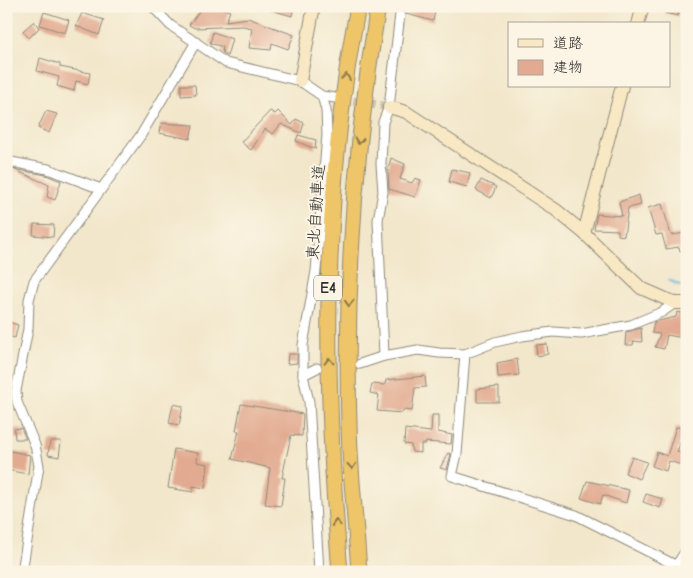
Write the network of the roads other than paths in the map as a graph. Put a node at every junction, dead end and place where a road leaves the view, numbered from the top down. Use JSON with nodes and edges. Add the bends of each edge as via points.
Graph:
{"nodes":[{"id":1,"x":152,"y":6,"type":"edge"},
{"id":2,"x":314,"y":6,"type":"edge"},
{"id":3,"x":358,"y":6,"type":"edge"},
{"id":4,"x":378,"y":6,"type":"edge"},
{"id":5,"x":401,"y":6,"type":"edge"},
{"id":6,"x":643,"y":6,"type":"edge"},
{"id":7,"x":639,"y":22,"type":"edge"},
{"id":8,"x":196,"y":42,"type":"junction"},
{"id":9,"x":300,"y":82,"type":"junction"},
{"id":10,"x":621,"y":88,"type":"edge"},
{"id":11,"x":322,"y":96,"type":"junction"},
{"id":12,"x":335,"y":98,"type":"tunnel mouth"},
{"id":13,"x":389,"y":107,"type":"junction"},
{"id":14,"x":6,"y":161,"type":"edge"},
{"id":15,"x":101,"y":189,"type":"junction"},
{"id":16,"x":584,"y":233,"type":"junction"},
{"id":17,"x":681,"y":303,"type":"edge"},
{"id":18,"x":465,"y":354,"type":"junction"},
{"id":19,"x":384,"y":356,"type":"junction"},
{"id":20,"x":360,"y":364,"type":"dead end"},
{"id":21,"x":317,"y":368,"type":"dead end"},
{"id":22,"x":303,"y":375,"type":"junction"},
{"id":23,"x":687,"y":549,"type":"edge"},
{"id":24,"x":674,"y":568,"type":"edge"},
{"id":25,"x":22,"y":572,"type":"edge"},
{"id":26,"x":319,"y":572,"type":"edge"},
{"id":27,"x":340,"y":572,"type":"edge"},
{"id":28,"x":359,"y":572,"type":"edge"}],
"edges":[{"from":1,"to":8,"type":"street","via":[[170,25]]},
{"from":2,"to":9,"type":"street"},
{"from":27,"to":3,"type":"highway","name":"東北自動車道","number":"E4","one_way":true,"via":[[328,298],[332,199],[340,117]]},
{"from":4,"to":28,"type":"highway","number":"E4","one_way":true,"via":[[361,120],[353,209],[349,318],[349,425]]},
{"from":5,"to":13,"type":"street"},
{"from":6,"to":7,"type":"street"},
{"from":8,"to":9,"type":"street","via":[[226,63]]},
{"from":8,"to":15,"type":"street","via":[[141,135]]},
{"from":9,"to":11,"type":"street"},
{"from":10,"to":16,"type":"street"},
{"from":11,"to":12,"type":"street"},
{"from":11,"to":22,"type":"street","via":[[327,135],[316,270],[303,344]]},
{"from":13,"to":16,"type":"street","via":[[406,112],[556,210]]},
{"from":13,"to":19,"type":"street","via":[[383,122],[381,164],[384,192],[378,220]]},
{"from":14,"to":15,"type":"street","via":[[48,168]]},
{"from":15,"to":25,"type":"street","via":[[34,281],[29,300],[28,329],[16,391],[39,466]]},
{"from":16,"to":17,"type":"street","via":[[641,288]]},
{"from":17,"to":18,"type":"street","via":[[631,325],[581,334],[553,332],[522,336]]},
{"from":18,"to":19,"type":"street","via":[[418,350]]},
{"from":18,"to":24,"type":"street","via":[[457,454],[452,476],[576,515]]},
{"from":19,"to":20,"type":"street"},
{"from":21,"to":22,"type":"street"},
{"from":22,"to":26,"type":"street","via":[[309,402]]},
{"from":23,"to":24,"type":"street"}]}
